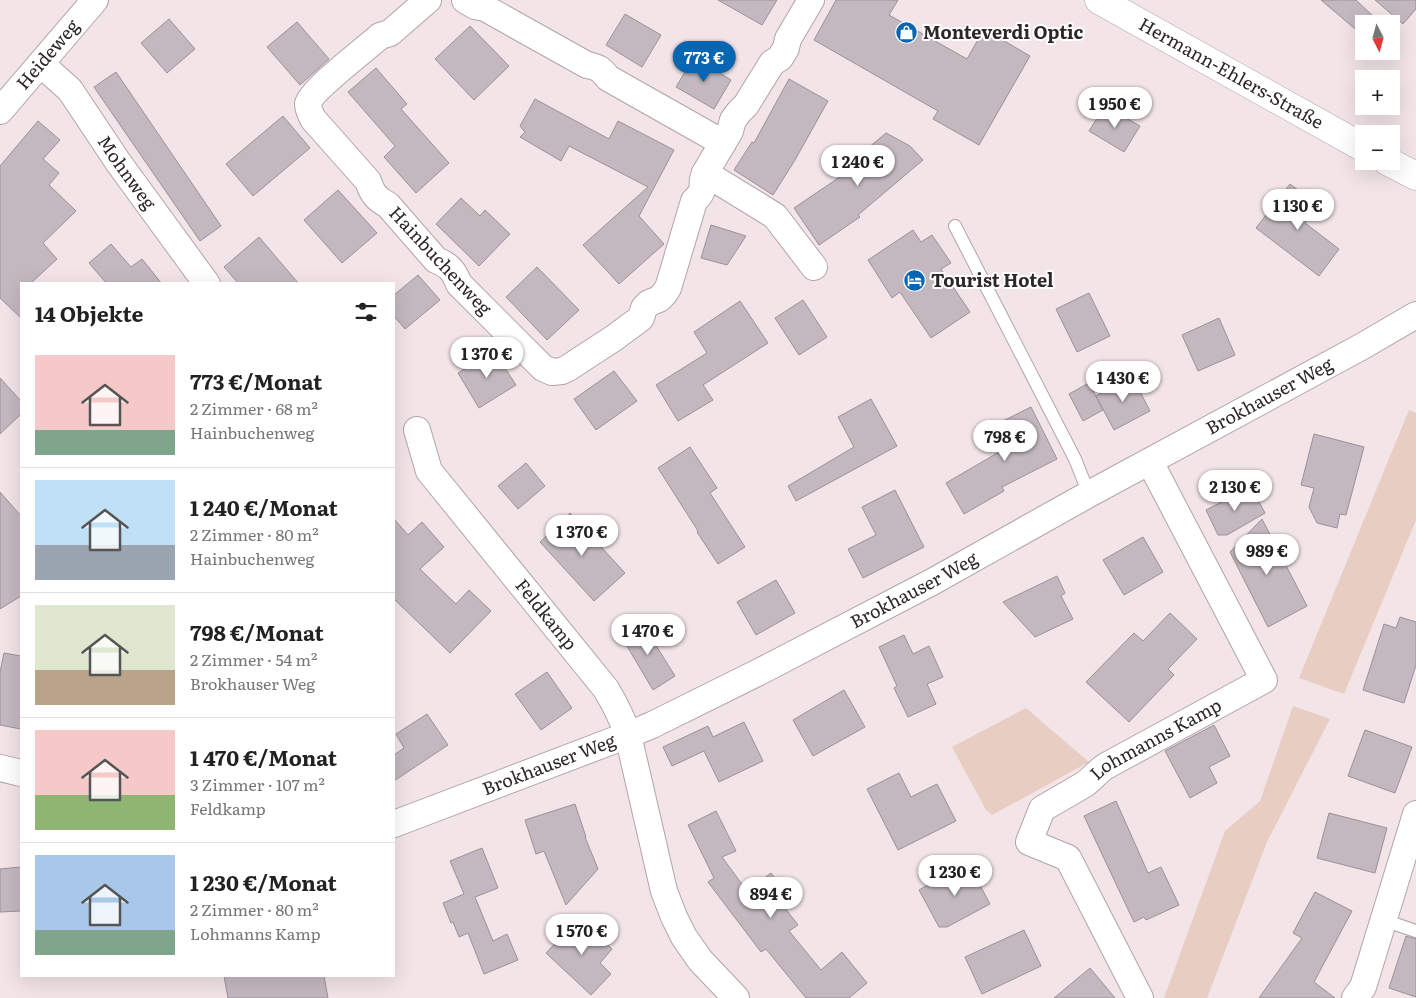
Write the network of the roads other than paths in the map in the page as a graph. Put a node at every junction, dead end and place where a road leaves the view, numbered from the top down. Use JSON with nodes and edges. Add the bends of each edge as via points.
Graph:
{"nodes":[{"id":1,"x":95,"y":0,"type":"edge"},
{"id":2,"x":428,"y":0,"type":"edge"},
{"id":3,"x":465,"y":0,"type":"edge"},
{"id":4,"x":811,"y":0,"type":"edge"},
{"id":5,"x":1099,"y":0,"type":"edge"},
{"id":6,"x":41,"y":64,"type":"junction"},
{"id":7,"x":0,"y":111,"type":"edge"},
{"id":8,"x":723,"y":143,"type":"junction"},
{"id":9,"x":1355,"y":143,"type":"edge"},
{"id":10,"x":1400,"y":168,"type":"edge"},
{"id":11,"x":705,"y":173,"type":"junction"},
{"id":12,"x":1416,"y":176,"type":"edge"},
{"id":13,"x":955,"y":226,"type":"dead end"},
{"id":14,"x":814,"y":267,"type":"dead end"},
{"id":15,"x":205,"y":282,"type":"edge"},
{"id":16,"x":1416,"y":315,"type":"edge"},
{"id":17,"x":417,"y":430,"type":"dead end"},
{"id":18,"x":1150,"y":462,"type":"junction"},
{"id":19,"x":1089,"y":494,"type":"junction"},
{"id":20,"x":628,"y":734,"type":"junction"},
{"id":21,"x":0,"y":768,"type":"edge"},
{"id":22,"x":20,"y":773,"type":"edge"},
{"id":23,"x":1416,"y":814,"type":"edge"},
{"id":24,"x":395,"y":824,"type":"edge"},
{"id":25,"x":1384,"y":920,"type":"junction"},
{"id":26,"x":1416,"y":931,"type":"edge"},
{"id":27,"x":736,"y":998,"type":"edge"},
{"id":28,"x":1140,"y":998,"type":"edge"},
{"id":29,"x":1355,"y":998,"type":"edge"}],
"edges":[{"from":1,"to":6,"type":"street","name":"Heideweg"},
{"from":2,"to":11,"type":"street","name":"Hainbuchenweg","via":[[330,79],[310,100],[308,110],[368,181],[379,200],[388,205],[436,260],[447,264],[459,284],[547,371],[562,371],[614,338],[641,318],[649,303],[664,294],[694,201],[703,187]]},
{"from":3,"to":8,"type":"street","via":[[587,65],[596,66],[608,78]]},
{"from":4,"to":8,"type":"street","name":"Hainbuchenweg","via":[[780,58],[772,63],[746,106],[733,120]]},
{"from":5,"to":9,"type":"street","name":"Hermann-Ehlers-Straße"},
{"from":6,"to":7,"type":"street","name":"Heideweg"},
{"from":6,"to":15,"type":"street","name":"Mohnweg","via":[[70,90],[160,222]]},
{"from":8,"to":11,"type":"street","name":"Hainbuchenweg"},
{"from":10,"to":12,"type":"street"},
{"from":11,"to":14,"type":"street","via":[[774,216]]},
{"from":13,"to":19,"type":"lane"},
{"from":16,"to":18,"type":"street","name":"Brokhauser Weg"},
{"from":17,"to":20,"type":"street","name":"Feldkamp","via":[[429,471],[606,689]]},
{"from":18,"to":19,"type":"street","name":"Brokhauser Weg"},
{"from":18,"to":28,"type":"street","name":"Lohmanns Kamp","via":[[1264,680],[1106,766],[1085,784],[1042,809],[1029,842],[1068,858]]},
{"from":19,"to":20,"type":"street","name":"Brokhauser Weg","via":[[924,587],[759,672]]},
{"from":20,"to":24,"type":"street","name":"Brokhauser Weg"},
{"from":20,"to":27,"type":"street","name":"Feldkamp","via":[[664,891],[674,917],[700,960]]},
{"from":21,"to":22,"type":"street"},
{"from":23,"to":25,"type":"street"},
{"from":25,"to":26,"type":"lane"},
{"from":25,"to":29,"type":"street","via":[[1363,987]]}]}
